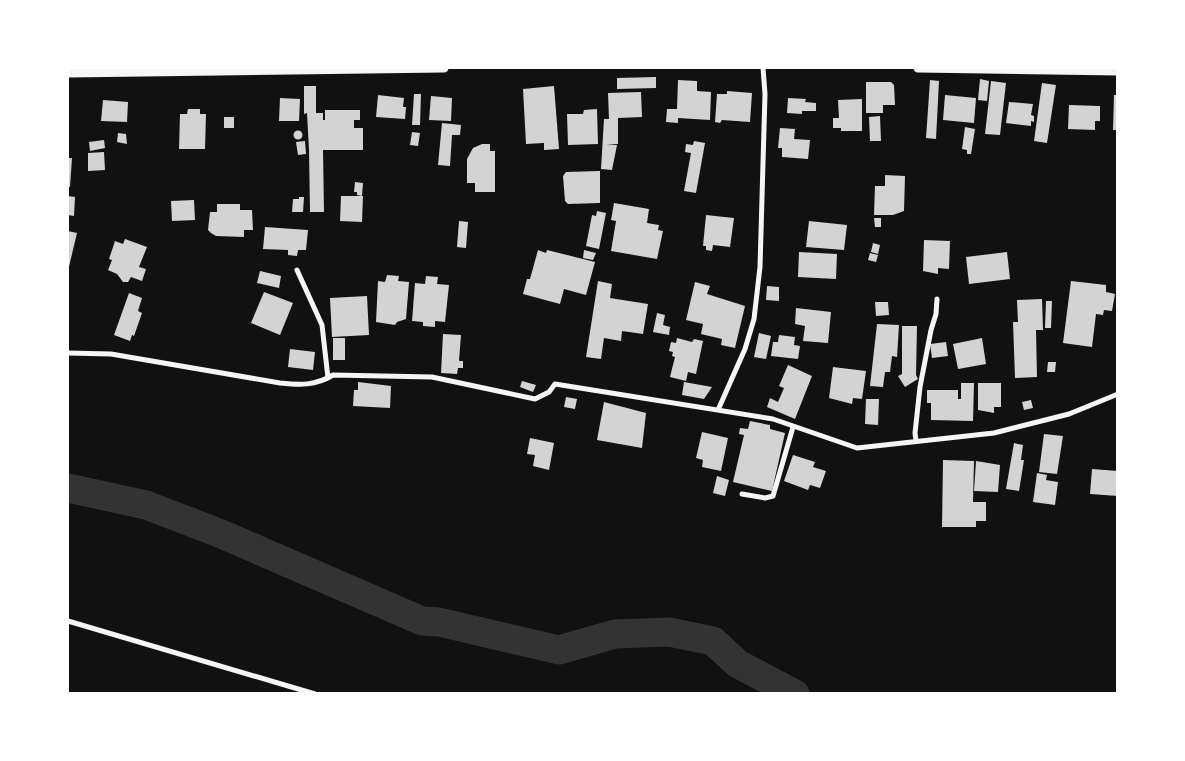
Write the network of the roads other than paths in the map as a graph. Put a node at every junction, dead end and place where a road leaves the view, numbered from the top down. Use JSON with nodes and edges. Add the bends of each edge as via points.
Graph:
{"nodes":[{"id":1,"x":444,"y":68,"type":"edge"},
{"id":2,"x":763,"y":68,"type":"edge"},
{"id":3,"x":918,"y":68,"type":"edge"},
{"id":4,"x":1118,"y":71,"type":"edge"},
{"id":5,"x":68,"y":73,"type":"edge"},
{"id":6,"x":297,"y":270,"type":"dead end"},
{"id":7,"x":937,"y":299,"type":"dead end"},
{"id":8,"x":68,"y":353,"type":"edge"},
{"id":9,"x":328,"y":378,"type":"junction"},
{"id":10,"x":1118,"y":394,"type":"edge"},
{"id":11,"x":718,"y":410,"type":"junction"},
{"id":12,"x":793,"y":427,"type":"junction"},
{"id":13,"x":916,"y":441,"type":"junction"},
{"id":14,"x":742,"y":494,"type":"dead end"},
{"id":15,"x":68,"y":621,"type":"edge"},
{"id":16,"x":315,"y":694,"type":"edge"}],
"edges":[{"from":1,"to":5,"type":"street"},
{"from":2,"to":11,"type":"street","via":[[760,267],[754,319],[745,349]]},
{"from":3,"to":4,"type":"street"},
{"from":6,"to":9,"type":"street","via":[[322,325]]},
{"from":7,"to":13,"type":"street","via":[[920,387]]},
{"from":8,"to":9,"type":"street","via":[[111,354],[280,383],[306,385]]},
{"from":9,"to":11,"type":"street","via":[[333,375],[432,378],[535,399],[549,392],[555,384]]},
{"from":10,"to":13,"type":"street","via":[[1069,414],[994,433]]},
{"from":11,"to":12,"type":"street","via":[[774,419]]},
{"from":12,"to":13,"type":"street","via":[[857,448]]},
{"from":12,"to":14,"type":"street","via":[[773,496],[764,498]]},
{"from":15,"to":16,"type":"street"}]}
